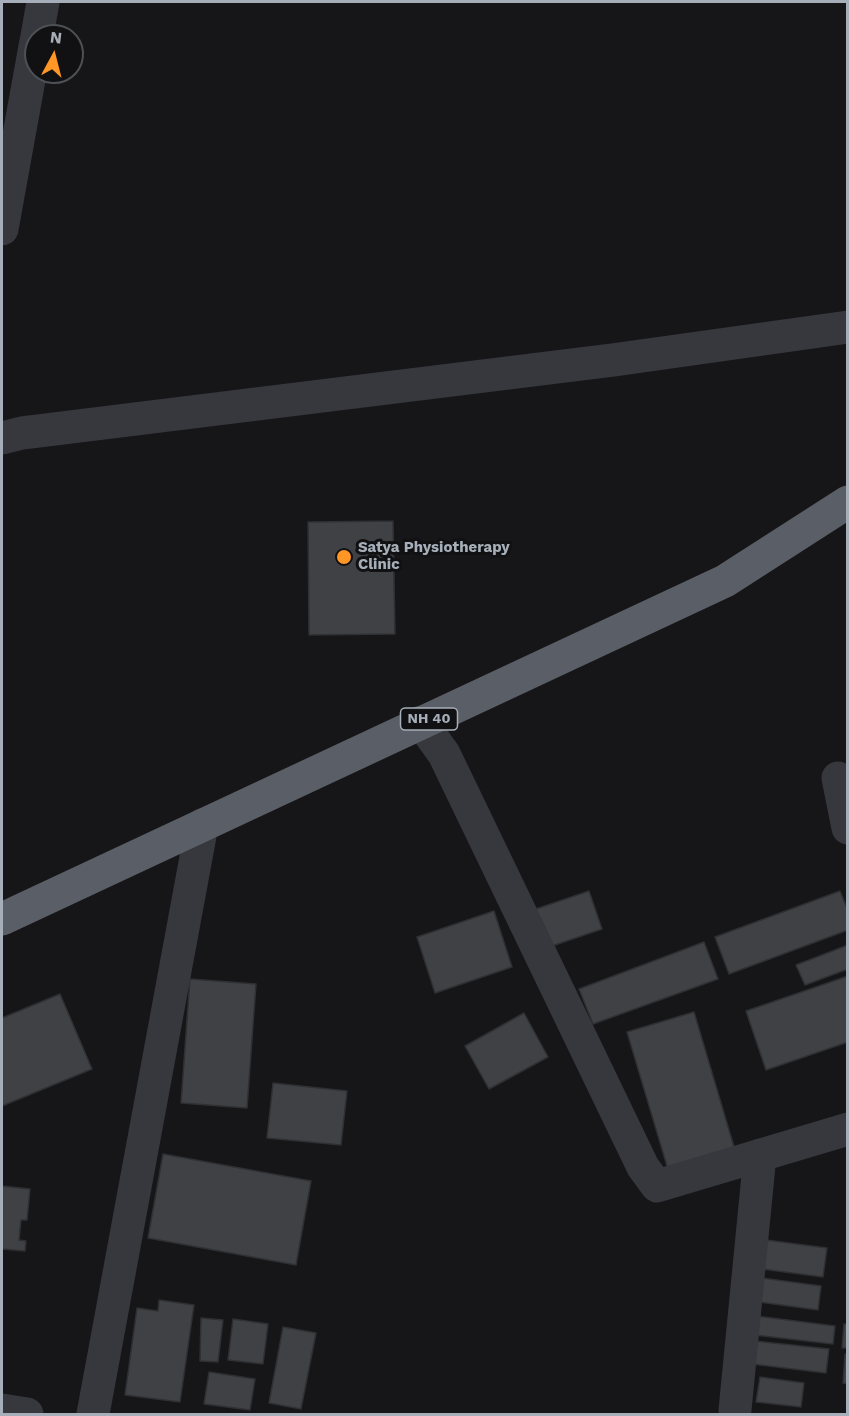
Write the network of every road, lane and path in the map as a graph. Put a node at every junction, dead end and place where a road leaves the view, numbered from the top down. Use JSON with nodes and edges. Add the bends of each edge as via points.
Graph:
{"nodes":[{"id":1,"x":43,"y":2,"type":"edge"},
{"id":2,"x":39,"y":24,"type":"edge"},
{"id":3,"x":28,"y":84,"type":"edge"},
{"id":4,"x":2,"y":229,"type":"edge"},
{"id":5,"x":848,"y":327,"type":"edge"},
{"id":6,"x":2,"y":438,"type":"edge"},
{"id":7,"x":848,"y":502,"type":"edge"},
{"id":8,"x":422,"y":722,"type":"junction"},
{"id":9,"x":838,"y":778,"type":"dead end"},
{"id":10,"x":202,"y":825,"type":"junction"},
{"id":11,"x":848,"y":828,"type":"edge"},
{"id":12,"x":2,"y":919,"type":"edge"},
{"id":13,"x":848,"y":1129,"type":"edge"},
{"id":14,"x":760,"y":1155,"type":"junction"},
{"id":15,"x":2,"y":1410,"type":"edge"},
{"id":16,"x":735,"y":1410,"type":"dead end"},
{"id":17,"x":27,"y":1414,"type":"edge"},
{"id":18,"x":93,"y":1414,"type":"edge"}],
"edges":[{"from":1,"to":2,"type":"street"},
{"from":3,"to":4,"type":"street"},
{"from":5,"to":6,"type":"street"},
{"from":7,"to":8,"type":"highway","number":"NH 40","via":[[725,581]]},
{"from":8,"to":10,"type":"highway","number":"NH 40"},
{"from":8,"to":14,"type":"street","via":[[444,754],[643,1167],[657,1186]]},
{"from":9,"to":11,"type":"street"},
{"from":10,"to":12,"type":"highway","number":"NH 40"},
{"from":10,"to":18,"type":"street"},
{"from":13,"to":14,"type":"street"},
{"from":14,"to":16,"type":"street"},
{"from":15,"to":17,"type":"street"}]}
